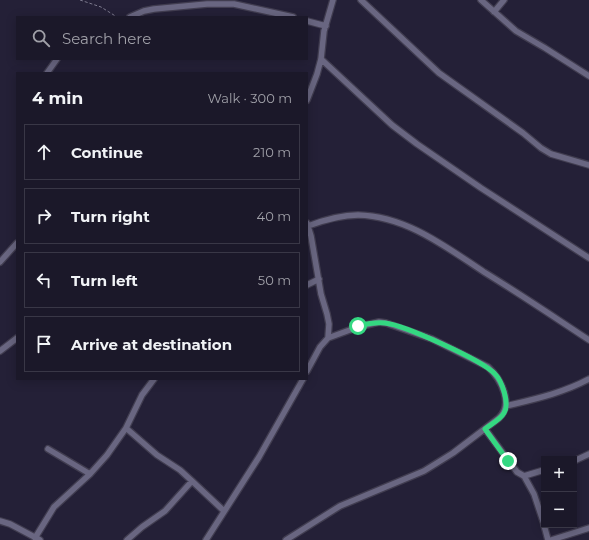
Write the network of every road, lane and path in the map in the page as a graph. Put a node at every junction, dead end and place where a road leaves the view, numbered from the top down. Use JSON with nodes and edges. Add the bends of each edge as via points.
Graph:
{"nodes":[{"id":1,"x":80,"y":0,"type":"edge"},
{"id":2,"x":333,"y":0,"type":"edge"},
{"id":3,"x":361,"y":0,"type":"edge"},
{"id":4,"x":481,"y":0,"type":"edge"},
{"id":5,"x":504,"y":0,"type":"edge"},
{"id":6,"x":494,"y":12,"type":"junction"},
{"id":7,"x":115,"y":16,"type":"edge"},
{"id":8,"x":132,"y":16,"type":"edge"},
{"id":9,"x":288,"y":16,"type":"edge"},
{"id":10,"x":308,"y":21,"type":"edge"},
{"id":11,"x":326,"y":26,"type":"junction"},
{"id":12,"x":321,"y":59,"type":"junction"},
{"id":13,"x":57,"y":60,"type":"edge"},
{"id":14,"x":48,"y":72,"type":"edge"},
{"id":15,"x":589,"y":76,"type":"edge"},
{"id":16,"x":308,"y":97,"type":"edge"},
{"id":17,"x":589,"y":166,"type":"edge"},
{"id":18,"x":308,"y":224,"type":"edge"},
{"id":19,"x":308,"y":229,"type":"edge"},
{"id":20,"x":16,"y":244,"type":"edge"},
{"id":21,"x":589,"y":258,"type":"edge"},
{"id":22,"x":0,"y":262,"type":"edge"},
{"id":23,"x":319,"y":279,"type":"junction"},
{"id":24,"x":308,"y":285,"type":"edge"},
{"id":25,"x":328,"y":338,"type":"junction"},
{"id":26,"x":16,"y":339,"type":"edge"},
{"id":27,"x":589,"y":340,"type":"edge"},
{"id":28,"x":0,"y":351,"type":"edge"},
{"id":29,"x":308,"y":369,"type":"edge"},
{"id":30,"x":589,"y":379,"type":"edge"},
{"id":31,"x":153,"y":380,"type":"edge"},
{"id":32,"x":302,"y":380,"type":"edge"},
{"id":33,"x":506,"y":406,"type":"junction"},
{"id":34,"x":126,"y":428,"type":"junction"},
{"id":35,"x":485,"y":429,"type":"junction"},
{"id":36,"x":48,"y":449,"type":"dead end"},
{"id":37,"x":589,"y":454,"type":"edge"},
{"id":38,"x":577,"y":460,"type":"edge"},
{"id":39,"x":541,"y":471,"type":"edge"},
{"id":40,"x":90,"y":474,"type":"junction"},
{"id":41,"x":524,"y":476,"type":"junction"},
{"id":42,"x":192,"y":481,"type":"junction"},
{"id":43,"x":224,"y":511,"type":"junction"},
{"id":44,"x":541,"y":516,"type":"edge"},
{"id":45,"x":0,"y":521,"type":"edge"},
{"id":46,"x":545,"y":528,"type":"edge"},
{"id":47,"x":589,"y":528,"type":"edge"},
{"id":48,"x":38,"y":539,"type":"edge"},
{"id":49,"x":127,"y":540,"type":"edge"},
{"id":50,"x":206,"y":540,"type":"edge"},
{"id":51,"x":286,"y":540,"type":"edge"},
{"id":52,"x":549,"y":540,"type":"edge"}],
"edges":[{"from":1,"to":7,"type":"path","via":[[101,7]]},
{"from":2,"to":11,"type":"street"},
{"from":3,"to":17,"type":"street","via":[[439,73],[541,148],[551,154]]},
{"from":4,"to":6,"type":"street"},
{"from":5,"to":6,"type":"street"},
{"from":6,"to":15,"type":"street","via":[[516,32]]},
{"from":8,"to":9,"type":"street","via":[[154,9],[234,4]]},
{"from":10,"to":11,"type":"street"},
{"from":11,"to":12,"type":"street"},
{"from":12,"to":16,"type":"street"},
{"from":12,"to":21,"type":"street","via":[[392,125],[417,144]]},
{"from":13,"to":14,"type":"street"},
{"from":18,"to":27,"type":"street","via":[[346,215],[360,215],[407,225]]},
{"from":19,"to":23,"type":"street"},
{"from":20,"to":22,"type":"street"},
{"from":23,"to":24,"type":"street"},
{"from":23,"to":25,"type":"street","via":[[329,324]]},
{"from":25,"to":29,"type":"street"},
{"from":25,"to":33,"type":"street","via":[[358,326],[386,323],[432,339],[488,367],[496,374],[501,383]]},
{"from":26,"to":28,"type":"street"},
{"from":30,"to":33,"type":"street","via":[[559,392]]},
{"from":31,"to":34,"type":"street","via":[[142,394]]},
{"from":32,"to":43,"type":"street","via":[[259,457]]},
{"from":33,"to":35,"type":"street","via":[[504,413]]},
{"from":34,"to":40,"type":"street"},
{"from":34,"to":42,"type":"street"},
{"from":35,"to":41,"type":"street","via":[[516,472]]},
{"from":35,"to":51,"type":"street","via":[[424,471],[340,506]]},
{"from":36,"to":40,"type":"street"},
{"from":37,"to":38,"type":"street"},
{"from":39,"to":41,"type":"street"},
{"from":40,"to":48,"type":"street","via":[[54,507]]},
{"from":41,"to":44,"type":"street","via":[[534,494]]},
{"from":42,"to":43,"type":"street"},
{"from":42,"to":49,"type":"street","via":[[165,512]]},
{"from":43,"to":50,"type":"street"},
{"from":45,"to":48,"type":"street"},
{"from":46,"to":52,"type":"street"},
{"from":47,"to":52,"type":"street"}]}
